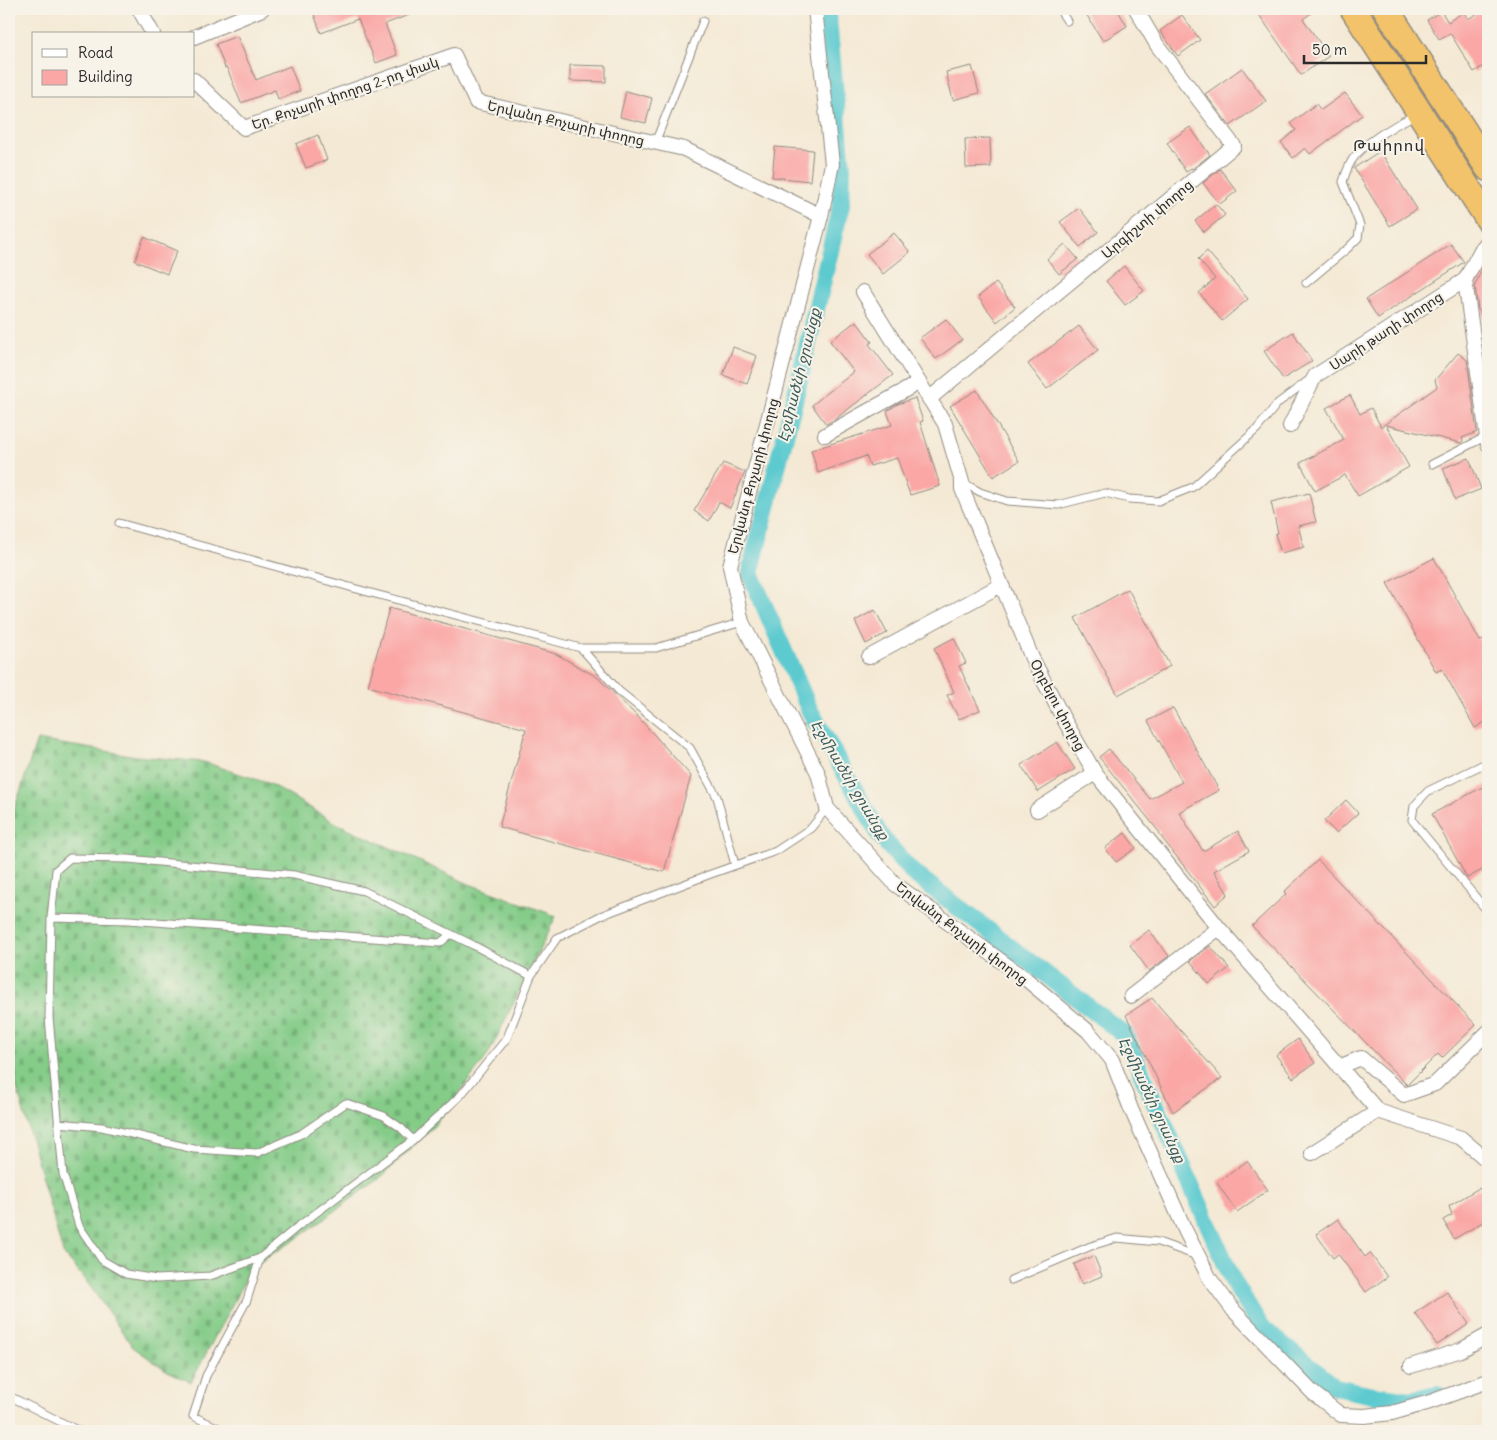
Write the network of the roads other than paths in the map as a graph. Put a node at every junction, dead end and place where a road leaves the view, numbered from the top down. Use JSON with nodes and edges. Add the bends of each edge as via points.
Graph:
{"nodes":[{"id":1,"x":139,"y":9,"type":"edge"},
{"id":2,"x":262,"y":9,"type":"edge"},
{"id":3,"x":815,"y":9,"type":"edge"},
{"id":4,"x":1059,"y":9,"type":"edge"},
{"id":5,"x":1136,"y":9,"type":"edge"},
{"id":6,"x":1353,"y":9,"type":"edge"},
{"id":7,"x":1386,"y":9,"type":"edge"},
{"id":8,"x":703,"y":21,"type":"dead end"},
{"id":9,"x":1067,"y":22,"type":"dead end"},
{"id":10,"x":152,"y":32,"type":"edge"},
{"id":11,"x":195,"y":37,"type":"edge"},
{"id":12,"x":195,"y":81,"type":"edge"},
{"id":13,"x":476,"y":102,"type":"joint"},
{"id":14,"x":1420,"y":112,"type":"junction"},
{"id":15,"x":655,"y":143,"type":"junction"},
{"id":16,"x":1488,"y":168,"type":"edge"},
{"id":17,"x":821,"y":216,"type":"junction"},
{"id":18,"x":1488,"y":219,"type":"edge"},
{"id":19,"x":1488,"y":241,"type":"edge"},
{"id":20,"x":1465,"y":280,"type":"junction"},
{"id":21,"x":1306,"y":283,"type":"dead end"},
{"id":22,"x":863,"y":292,"type":"dead end"},
{"id":23,"x":1315,"y":376,"type":"junction"},
{"id":24,"x":918,"y":382,"type":"junction"},
{"id":25,"x":929,"y":400,"type":"junction"},
{"id":26,"x":1290,"y":426,"type":"dead end"},
{"id":27,"x":824,"y":435,"type":"dead end"},
{"id":28,"x":1488,"y":440,"type":"edge"},
{"id":29,"x":1432,"y":464,"type":"dead end"},
{"id":30,"x":962,"y":482,"type":"junction"},
{"id":31,"x":119,"y":523,"type":"dead end"},
{"id":32,"x":1001,"y":584,"type":"junction"},
{"id":33,"x":742,"y":622,"type":"junction"},
{"id":34,"x":581,"y":648,"type":"junction"},
{"id":35,"x":869,"y":657,"type":"dead end"},
{"id":36,"x":1488,"y":762,"type":"edge"},
{"id":37,"x":1095,"y":773,"type":"junction"},
{"id":38,"x":827,"y":808,"type":"junction"},
{"id":39,"x":1037,"y":810,"type":"dead end"},
{"id":40,"x":735,"y":865,"type":"junction"},
{"id":41,"x":1488,"y":912,"type":"edge"},
{"id":42,"x":50,"y":918,"type":"junction"},
{"id":43,"x":1219,"y":928,"type":"junction"},
{"id":44,"x":451,"y":934,"type":"junction"},
{"id":45,"x":531,"y":976,"type":"junction"},
{"id":46,"x":1131,"y":996,"type":"dead end"},
{"id":47,"x":1488,"y":1032,"type":"edge"},
{"id":48,"x":1339,"y":1067,"type":"junction"},
{"id":49,"x":1378,"y":1111,"type":"junction"},
{"id":50,"x":58,"y":1123,"type":"junction"},
{"id":51,"x":413,"y":1140,"type":"junction"},
{"id":52,"x":1312,"y":1153,"type":"dead end"},
{"id":53,"x":1488,"y":1161,"type":"edge"},
{"id":54,"x":1198,"y":1256,"type":"junction"},
{"id":55,"x":260,"y":1258,"type":"junction"},
{"id":56,"x":1011,"y":1280,"type":"dead end"},
{"id":57,"x":1488,"y":1335,"type":"edge"},
{"id":58,"x":1411,"y":1366,"type":"dead end"},
{"id":59,"x":1488,"y":1381,"type":"edge"},
{"id":60,"x":9,"y":1396,"type":"edge"},
{"id":61,"x":79,"y":1431,"type":"edge"},
{"id":62,"x":225,"y":1431,"type":"edge"}],
"edges":[{"from":1,"to":10,"type":"street"},
{"from":2,"to":11,"type":"street"},
{"from":3,"to":17,"type":"street","name":"Երվանդ Քոչարի փողոց","via":[[832,164]]},
{"from":4,"to":9,"type":"lane"},
{"from":5,"to":25,"type":"street","name":"Արգիշտի փողոց","via":[[1157,45],[1234,146]]},
{"from":6,"to":14,"type":"highway"},
{"from":7,"to":16,"type":"highway"},
{"from":8,"to":15,"type":"lane"},
{"from":12,"to":13,"type":"street","name":"Եր. Քոչարի փողոց 2-րդ փակ","via":[[244,128],[454,55]]},
{"from":13,"to":15,"type":"street","name":"Երվանդ Քոչարի փողոց"},
{"from":14,"to":18,"type":"highway"},
{"from":14,"to":21,"type":"lane","via":[[1361,149],[1351,161],[1342,182],[1360,225],[1358,238]]},
{"from":15,"to":17,"type":"street","name":"Երվանդ Քոչարի փողոց","via":[[684,149]]},
{"from":17,"to":33,"type":"street","name":"Երվանդ Քոչարի փողոց","via":[[730,566]]},
{"from":19,"to":20,"type":"street","name":"Սարի թաղի փողոց"},
{"from":20,"to":23,"type":"street","name":"Սարի թաղի փողոց"},
{"from":20,"to":28,"type":"street"},
{"from":22,"to":24,"type":"street","name":"Օրբելու փողոց"},
{"from":23,"to":26,"type":"street","name":"Սարի թաղի փողոց"},
{"from":23,"to":30,"type":"lane","via":[[1278,403],[1257,429],[1193,487],[1158,501],[1106,493],[1058,505],[1007,501]]},
{"from":24,"to":25,"type":"street","name":"Օրբելու փողոց"},
{"from":24,"to":27,"type":"street"},
{"from":25,"to":30,"type":"street","name":"Օրբելու փողոց","via":[[945,424]]},
{"from":28,"to":29,"type":"lane"},
{"from":30,"to":32,"type":"street","name":"Օրբելու փողոց"},
{"from":31,"to":34,"type":"lane"},
{"from":32,"to":35,"type":"street"},
{"from":32,"to":37,"type":"street","name":"Օրբելու փողոց","via":[[1032,658]]},
{"from":33,"to":34,"type":"lane","via":[[656,648]]},
{"from":33,"to":38,"type":"street","name":"Երվանդ Քոչարի փողոց","via":[[818,773]]},
{"from":34,"to":40,"type":"lane","via":[[619,691],[690,748],[717,797]]},
{"from":36,"to":41,"type":"lane","via":[[1428,790],[1414,806],[1412,820]]},
{"from":37,"to":39,"type":"street"},
{"from":37,"to":43,"type":"street","name":"Օրբելու փողոց"},
{"from":38,"to":40,"type":"lane","via":[[811,828],[776,851]]},
{"from":38,"to":54,"type":"street","name":"Երվանդ Քոչարի փողոց","via":[[895,884],[1026,979],[1088,1031],[1112,1060]]},
{"from":40,"to":45,"type":"lane","via":[[600,916],[557,938]]},
{"from":42,"to":44,"type":"lane","via":[[138,920],[440,943]]},
{"from":42,"to":44,"type":"lane","via":[[56,870],[70,858],[128,859],[294,875],[364,891]]},
{"from":42,"to":50,"type":"lane","via":[[49,1017]]},
{"from":43,"to":46,"type":"street"},
{"from":43,"to":48,"type":"street","name":"Օրբելու փողոց"},
{"from":44,"to":45,"type":"lane"},
{"from":45,"to":51,"type":"lane","via":[[507,1038],[461,1095]]},
{"from":47,"to":48,"type":"street","via":[[1435,1084],[1404,1094],[1361,1058]]},
{"from":48,"to":49,"type":"street","name":"Օրբելու փողոց"},
{"from":49,"to":52,"type":"street"},
{"from":49,"to":53,"type":"street","via":[[1461,1138]]},
{"from":50,"to":51,"type":"lane","via":[[102,1127],[194,1149],[257,1153],[301,1134],[346,1104],[384,1116]]},
{"from":50,"to":55,"type":"lane","via":[[63,1174],[79,1226],[102,1260],[126,1274],[157,1279],[210,1276]]},
{"from":51,"to":55,"type":"lane"},
{"from":54,"to":56,"type":"lane","via":[[1158,1242],[1117,1238]]},
{"from":54,"to":59,"type":"street","name":"Երվանդ Քոչարի փողոց","via":[[1210,1279],[1234,1311],[1312,1393],[1341,1415],[1392,1413]]},
{"from":55,"to":62,"type":"lane","via":[[246,1300],[206,1376],[193,1416]]},
{"from":57,"to":58,"type":"street","via":[[1461,1350]]},
{"from":60,"to":61,"type":"lane"}]}
